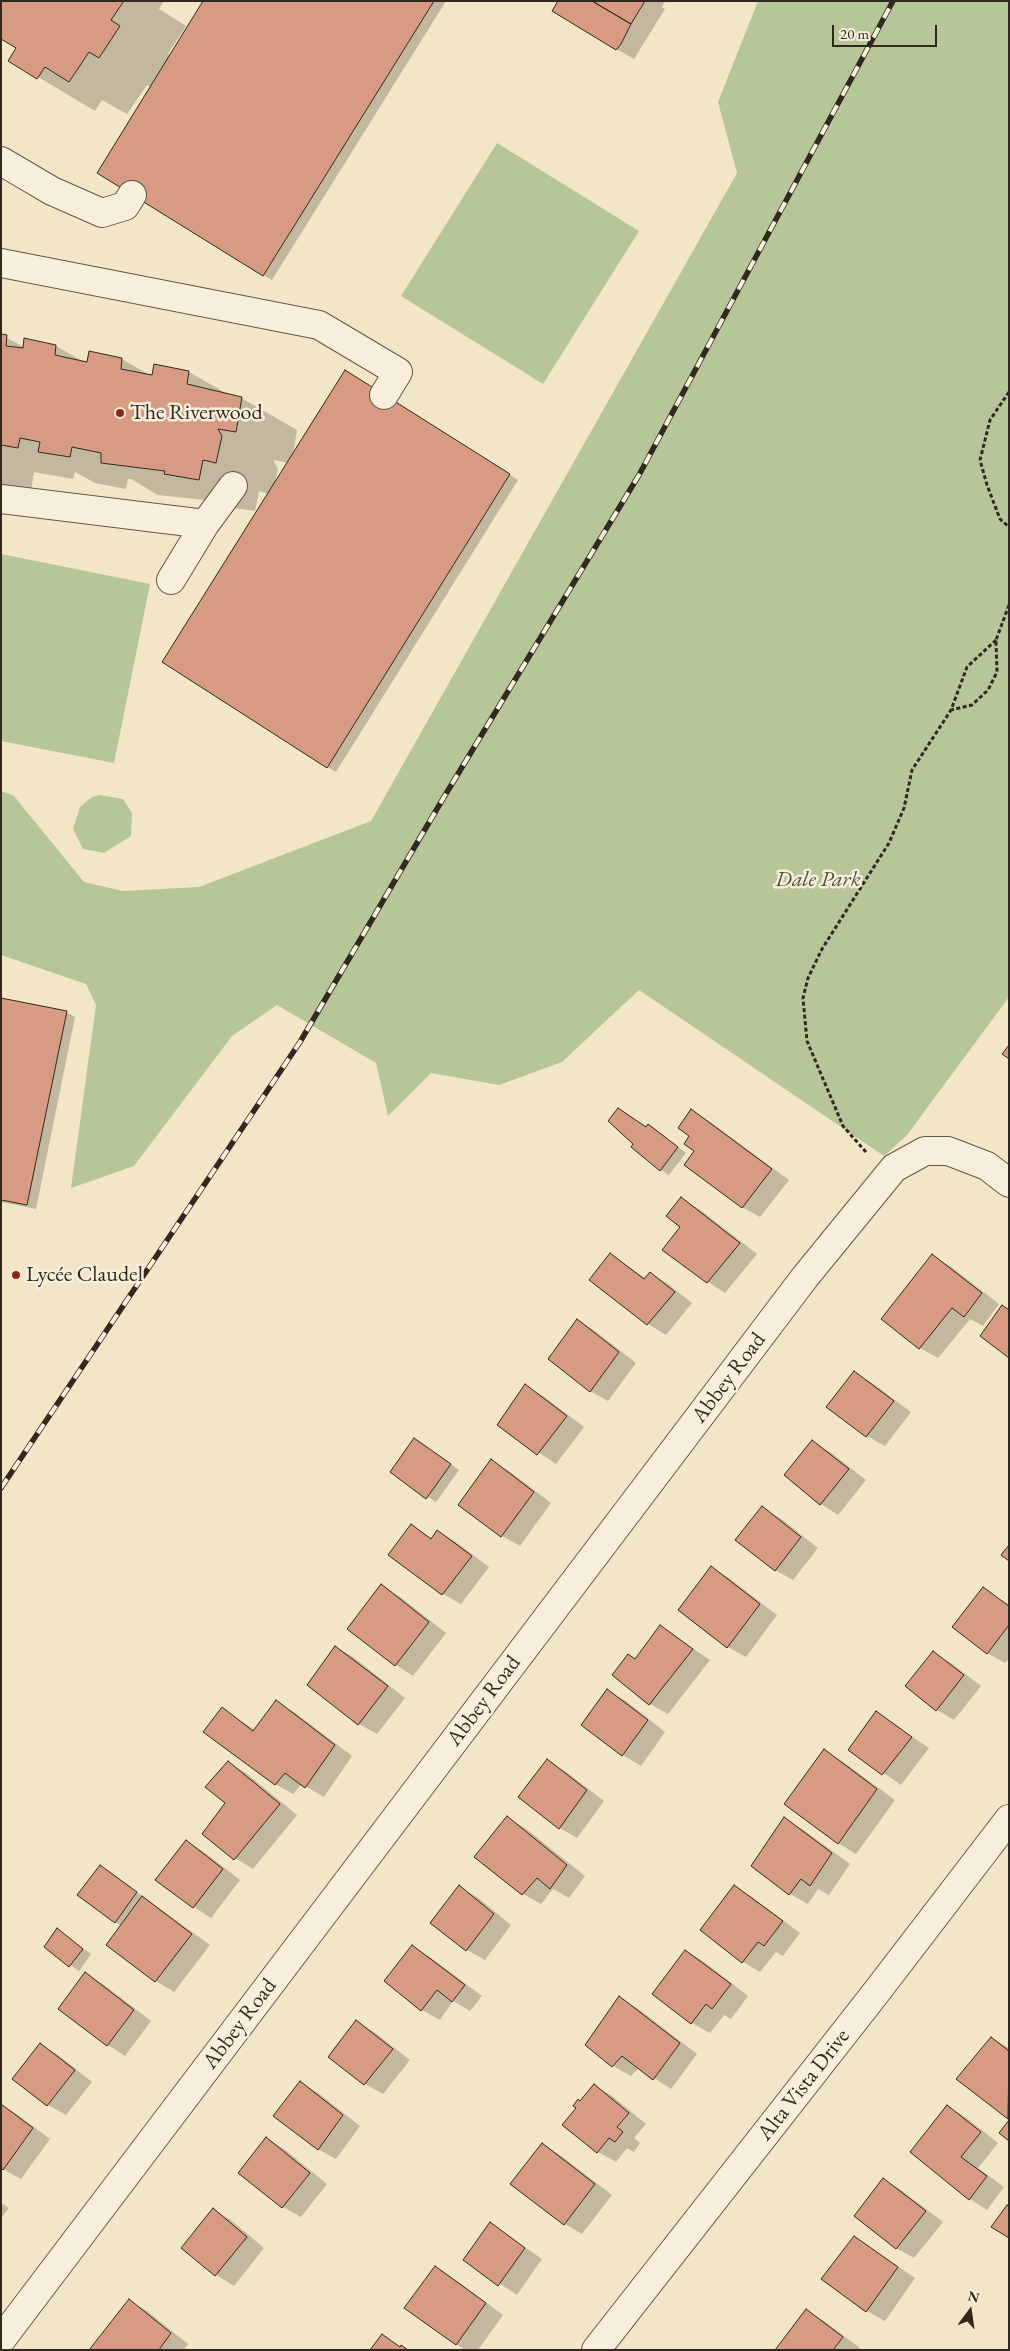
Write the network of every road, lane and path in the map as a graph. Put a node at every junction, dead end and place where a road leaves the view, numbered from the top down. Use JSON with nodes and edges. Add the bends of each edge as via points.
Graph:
{"nodes":[{"id":1,"x":1,"y":161,"type":"edge"},
{"id":2,"x":132,"y":195,"type":"dead end"},
{"id":3,"x":1,"y":263,"type":"edge"},
{"id":4,"x":1009,"y":392,"type":"edge"},
{"id":5,"x":384,"y":395,"type":"dead end"},
{"id":6,"x":233,"y":486,"type":"dead end"},
{"id":7,"x":1,"y":499,"type":"edge"},
{"id":8,"x":205,"y":524,"type":"junction"},
{"id":9,"x":1009,"y":527,"type":"edge"},
{"id":10,"x":171,"y":580,"type":"dead end"},
{"id":11,"x":1009,"y":605,"type":"edge"},
{"id":12,"x":996,"y":640,"type":"junction"},
{"id":13,"x":952,"y":710,"type":"junction"},
{"id":14,"x":894,"y":1168,"type":"junction"},
{"id":15,"x":1009,"y":1183,"type":"edge"},
{"id":16,"x":1009,"y":1819,"type":"edge"},
{"id":17,"x":1,"y":2340,"type":"edge"},
{"id":18,"x":596,"y":2350,"type":"edge"}],
"edges":[{"from":1,"to":2,"type":"street","via":[[52,191],[102,213],[124,206]]},
{"from":3,"to":5,"type":"street","via":[[319,325],[398,372]]},
{"from":4,"to":9,"type":"path","via":[[990,420],[980,460],[1000,519]]},
{"from":6,"to":8,"type":"street"},
{"from":7,"to":8,"type":"street"},
{"from":8,"to":10,"type":"street"},
{"from":11,"to":12,"type":"path"},
{"from":12,"to":13,"type":"path","via":[[967,667]]},
{"from":12,"to":13,"type":"path","via":[[997,672],[988,690],[972,705]]},
{"from":13,"to":14,"type":"path","via":[[912,770],[904,808],[889,843],[822,949],[808,978],[803,998],[807,1041],[843,1126],[870,1156]]},
{"from":14,"to":15,"type":"street","name":"Abbey Road","via":[[925,1150],[948,1151],[987,1166]]},
{"from":14,"to":17,"type":"street","name":"Abbey Road","via":[[805,1277]]},
{"from":16,"to":18,"type":"street","name":"Alta Vista Drive"}]}
